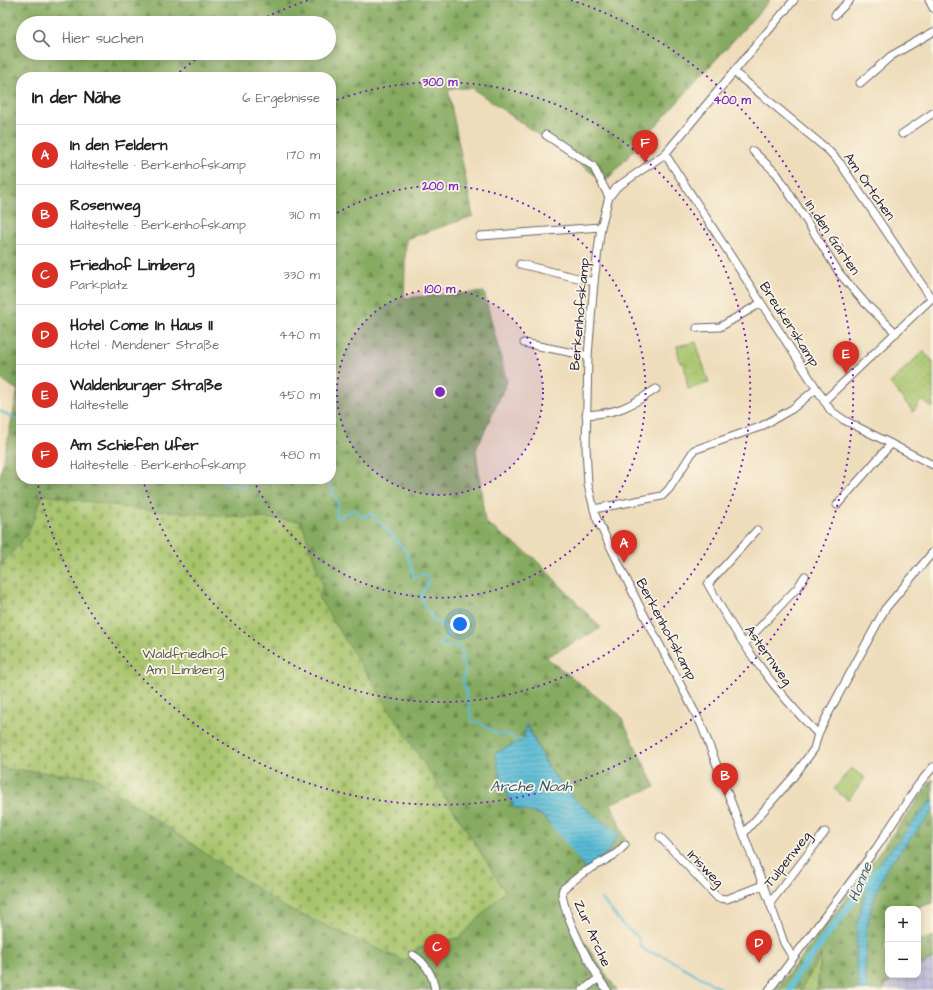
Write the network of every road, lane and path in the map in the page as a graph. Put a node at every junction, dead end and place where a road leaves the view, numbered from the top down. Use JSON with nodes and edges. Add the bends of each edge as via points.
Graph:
{"nodes":[{"id":1,"x":794,"y":0,"type":"edge"},
{"id":2,"x":850,"y":0,"type":"edge"},
{"id":3,"x":929,"y":0,"type":"edge"},
{"id":4,"x":933,"y":8,"type":"edge"},
{"id":5,"x":835,"y":15,"type":"dead end"},
{"id":6,"x":933,"y":32,"type":"edge"},
{"id":7,"x":734,"y":72,"type":"junction"},
{"id":8,"x":860,"y":83,"type":"dead end"},
{"id":9,"x":933,"y":113,"type":"edge"},
{"id":10,"x":902,"y":134,"type":"dead end"},
{"id":11,"x":546,"y":135,"type":"dead end"},
{"id":12,"x":753,"y":151,"type":"dead end"},
{"id":13,"x":665,"y":154,"type":"junction"},
{"id":14,"x":609,"y":197,"type":"junction"},
{"id":15,"x":601,"y":227,"type":"junction"},
{"id":16,"x":480,"y":236,"type":"dead end"},
{"id":17,"x":520,"y":264,"type":"dead end"},
{"id":18,"x":594,"y":282,"type":"junction"},
{"id":19,"x":932,"y":298,"type":"edge"},
{"id":20,"x":761,"y":304,"type":"junction"},
{"id":21,"x":697,"y":328,"type":"dead end"},
{"id":22,"x":896,"y":333,"type":"junction"},
{"id":23,"x":524,"y":343,"type":"dead end"},
{"id":24,"x":588,"y":356,"type":"junction"},
{"id":25,"x":656,"y":389,"type":"dead end"},
{"id":26,"x":816,"y":389,"type":"junction"},
{"id":27,"x":824,"y":401,"type":"junction"},
{"id":28,"x":586,"y":414,"type":"junction"},
{"id":29,"x":891,"y":444,"type":"junction"},
{"id":30,"x":933,"y":465,"type":"edge"},
{"id":31,"x":837,"y":505,"type":"dead end"},
{"id":32,"x":594,"y":509,"type":"junction"},
{"id":33,"x":757,"y":530,"type":"dead end"},
{"id":34,"x":933,"y":552,"type":"edge"},
{"id":35,"x":805,"y":576,"type":"dead end"},
{"id":36,"x":745,"y":643,"type":"junction"},
{"id":37,"x":818,"y":734,"type":"junction"},
{"id":38,"x":933,"y":767,"type":"edge"},
{"id":39,"x":825,"y":832,"type":"dead end"},
{"id":40,"x":744,"y":833,"type":"junction"},
{"id":41,"x":660,"y":837,"type":"dead end"},
{"id":42,"x":625,"y":845,"type":"dead end"},
{"id":43,"x":763,"y":885,"type":"junction"},
{"id":44,"x":770,"y":903,"type":"junction"},
{"id":45,"x":413,"y":955,"type":"dead end"},
{"id":46,"x":793,"y":958,"type":"junction"},
{"id":47,"x":598,"y":978,"type":"junction"},
{"id":48,"x":435,"y":990,"type":"edge"},
{"id":49,"x":583,"y":990,"type":"edge"},
{"id":50,"x":607,"y":990,"type":"edge"},
{"id":51,"x":769,"y":990,"type":"edge"}],
"edges":[{"from":1,"to":7,"type":"street","name":"Berkenhofskamp"},
{"from":2,"to":5,"type":"street"},
{"from":3,"to":4,"type":"street"},
{"from":6,"to":8,"type":"street","via":[[891,56]]},
{"from":7,"to":13,"type":"street","name":"Berkenhofskamp"},
{"from":7,"to":19,"type":"street","name":"Am Örtchen","via":[[828,150],[840,163]]},
{"from":9,"to":10,"type":"street"},
{"from":11,"to":14,"type":"street","via":[[593,166]]},
{"from":12,"to":22,"type":"street","name":"In den Gärten","via":[[777,174],[840,274]]},
{"from":13,"to":14,"type":"street","name":"Berkenhofskamp","via":[[617,187]]},
{"from":13,"to":20,"type":"street","name":"Breukerskamp"},
{"from":14,"to":15,"type":"street","name":"Berkenhofskamp"},
{"from":15,"to":16,"type":"street"},
{"from":15,"to":18,"type":"street","name":"Berkenhofskamp"},
{"from":17,"to":18,"type":"street"},
{"from":18,"to":24,"type":"street","name":"Berkenhofskamp"},
{"from":19,"to":22,"type":"street"},
{"from":20,"to":21,"type":"street","via":[[720,327]]},
{"from":20,"to":26,"type":"street","name":"Breukerskamp"},
{"from":22,"to":27,"type":"street"},
{"from":23,"to":24,"type":"street"},
{"from":24,"to":28,"type":"street","name":"Berkenhofskamp"},
{"from":25,"to":28,"type":"street","via":[[624,409],[602,414]]},
{"from":26,"to":27,"type":"street","name":"Breukerskamp"},
{"from":26,"to":32,"type":"street","via":[[792,409],[760,427],[694,450],[662,496]]},
{"from":27,"to":29,"type":"street","name":"Breukerskamp","via":[[831,411],[844,420]]},
{"from":28,"to":32,"type":"street","name":"Berkenhofskamp","via":[[586,472]]},
{"from":29,"to":30,"type":"street","name":"Breukerskamp"},
{"from":29,"to":31,"type":"street"},
{"from":32,"to":40,"type":"street","name":"Berkenhofskamp","via":[[637,601],[701,724]]},
{"from":33,"to":36,"type":"street","name":"Asternweg","via":[[708,584]]},
{"from":34,"to":37,"type":"street","via":[[885,609]]},
{"from":35,"to":36,"type":"street","via":[[798,588]]},
{"from":36,"to":37,"type":"street","name":"Asternweg","via":[[773,685]]},
{"from":37,"to":40,"type":"street","via":[[814,750]]},
{"from":38,"to":46,"type":"street","via":[[877,847]]},
{"from":39,"to":44,"type":"street","name":"Tulpenweg"},
{"from":40,"to":43,"type":"street","name":"Berkenhofskamp"},
{"from":41,"to":43,"type":"street","name":"Irisweg","via":[[718,898],[727,899]]},
{"from":42,"to":47,"type":"street","name":"Zur Arche","via":[[616,854],[583,873],[562,892],[568,913]]},
{"from":43,"to":44,"type":"street","name":"Berkenhofskamp"},
{"from":44,"to":46,"type":"street","name":"Berkenhofskamp","via":[[784,943]]},
{"from":45,"to":48,"type":"street","via":[[430,972]]},
{"from":46,"to":51,"type":"street"},
{"from":47,"to":49,"type":"street"},
{"from":47,"to":50,"type":"street","name":"Zur Arche"}]}
